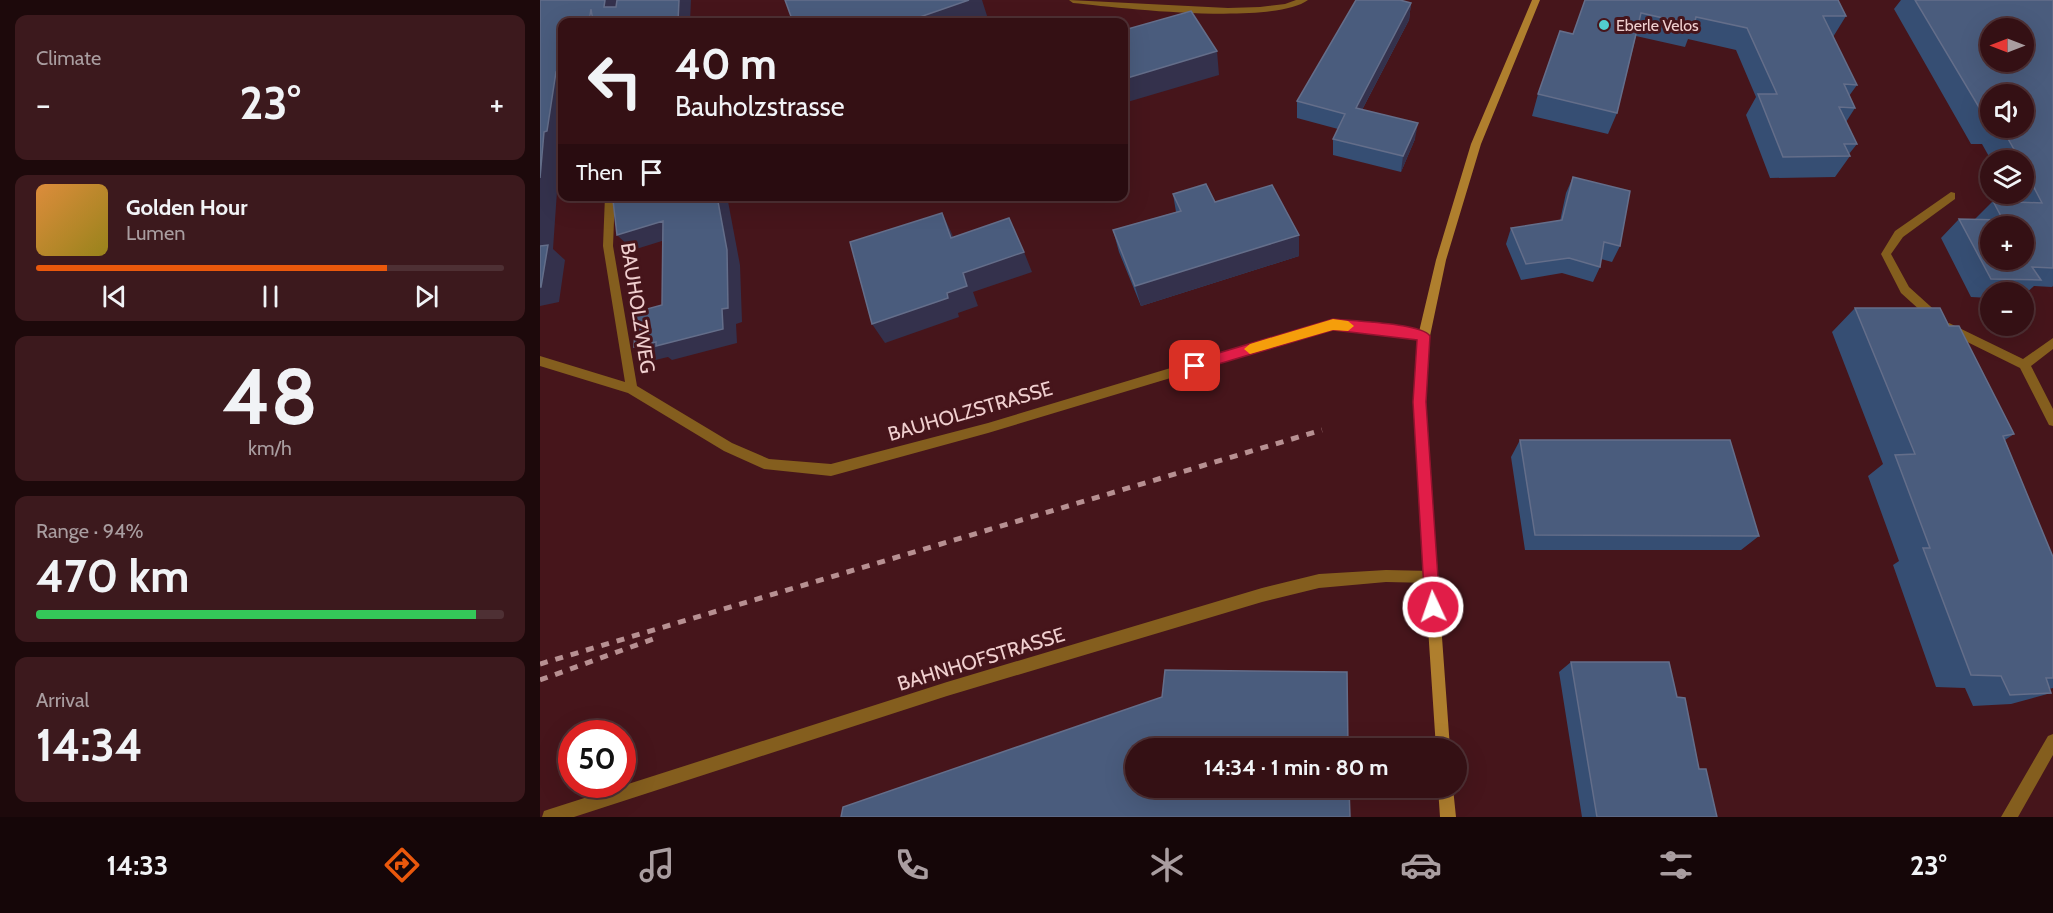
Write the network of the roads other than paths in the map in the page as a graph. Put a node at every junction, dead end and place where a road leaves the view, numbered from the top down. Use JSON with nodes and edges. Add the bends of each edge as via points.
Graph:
{"nodes":[{"id":1,"x":1073,"y":0,"type":"edge"},
{"id":2,"x":1304,"y":0,"type":"edge"},
{"id":3,"x":1536,"y":0,"type":"edge"},
{"id":4,"x":1951,"y":196,"type":"dead end"},
{"id":5,"x":610,"y":201,"type":"edge"},
{"id":6,"x":1424,"y":336,"type":"junction"},
{"id":7,"x":2053,"y":342,"type":"edge"},
{"id":8,"x":540,"y":361,"type":"edge"},
{"id":9,"x":2024,"y":365,"type":"junction"},
{"id":10,"x":632,"y":389,"type":"junction"},
{"id":11,"x":2053,"y":422,"type":"edge"},
{"id":12,"x":1431,"y":577,"type":"junction"},
{"id":13,"x":1442,"y":738,"type":"edge"},
{"id":14,"x":2053,"y":741,"type":"edge"},
{"id":15,"x":1447,"y":798,"type":"edge"},
{"id":16,"x":549,"y":817,"type":"edge"},
{"id":17,"x":1448,"y":817,"type":"edge"},
{"id":18,"x":2009,"y":817,"type":"edge"}],
"edges":[{"from":1,"to":2,"type":"street","via":[[1131,8],[1248,11]]},
{"from":3,"to":6,"type":"main road","via":[[1476,144],[1441,260]]},
{"from":4,"to":9,"type":"street","via":[[1899,234],[1886,254],[1905,290],[1945,326]]},
{"from":5,"to":10,"type":"street","name":"BAUHOLZWEG","via":[[608,246]]},
{"from":6,"to":10,"type":"street","name":"BAUHOLZSTRASSE","via":[[1333,324],[988,428],[831,470],[768,465],[728,447]]},
{"from":6,"to":12,"type":"main road","via":[[1419,402]]},
{"from":7,"to":9,"type":"street"},
{"from":8,"to":10,"type":"street","name":"BAUHOLZSTRASSE"},
{"from":9,"to":11,"type":"street"},
{"from":12,"to":13,"type":"main road"},
{"from":12,"to":16,"type":"street","name":"BAHNHOFSTRASSE","via":[[1319,580],[1262,595],[947,689]]},
{"from":14,"to":18,"type":"street"},
{"from":15,"to":17,"type":"main road"}]}
